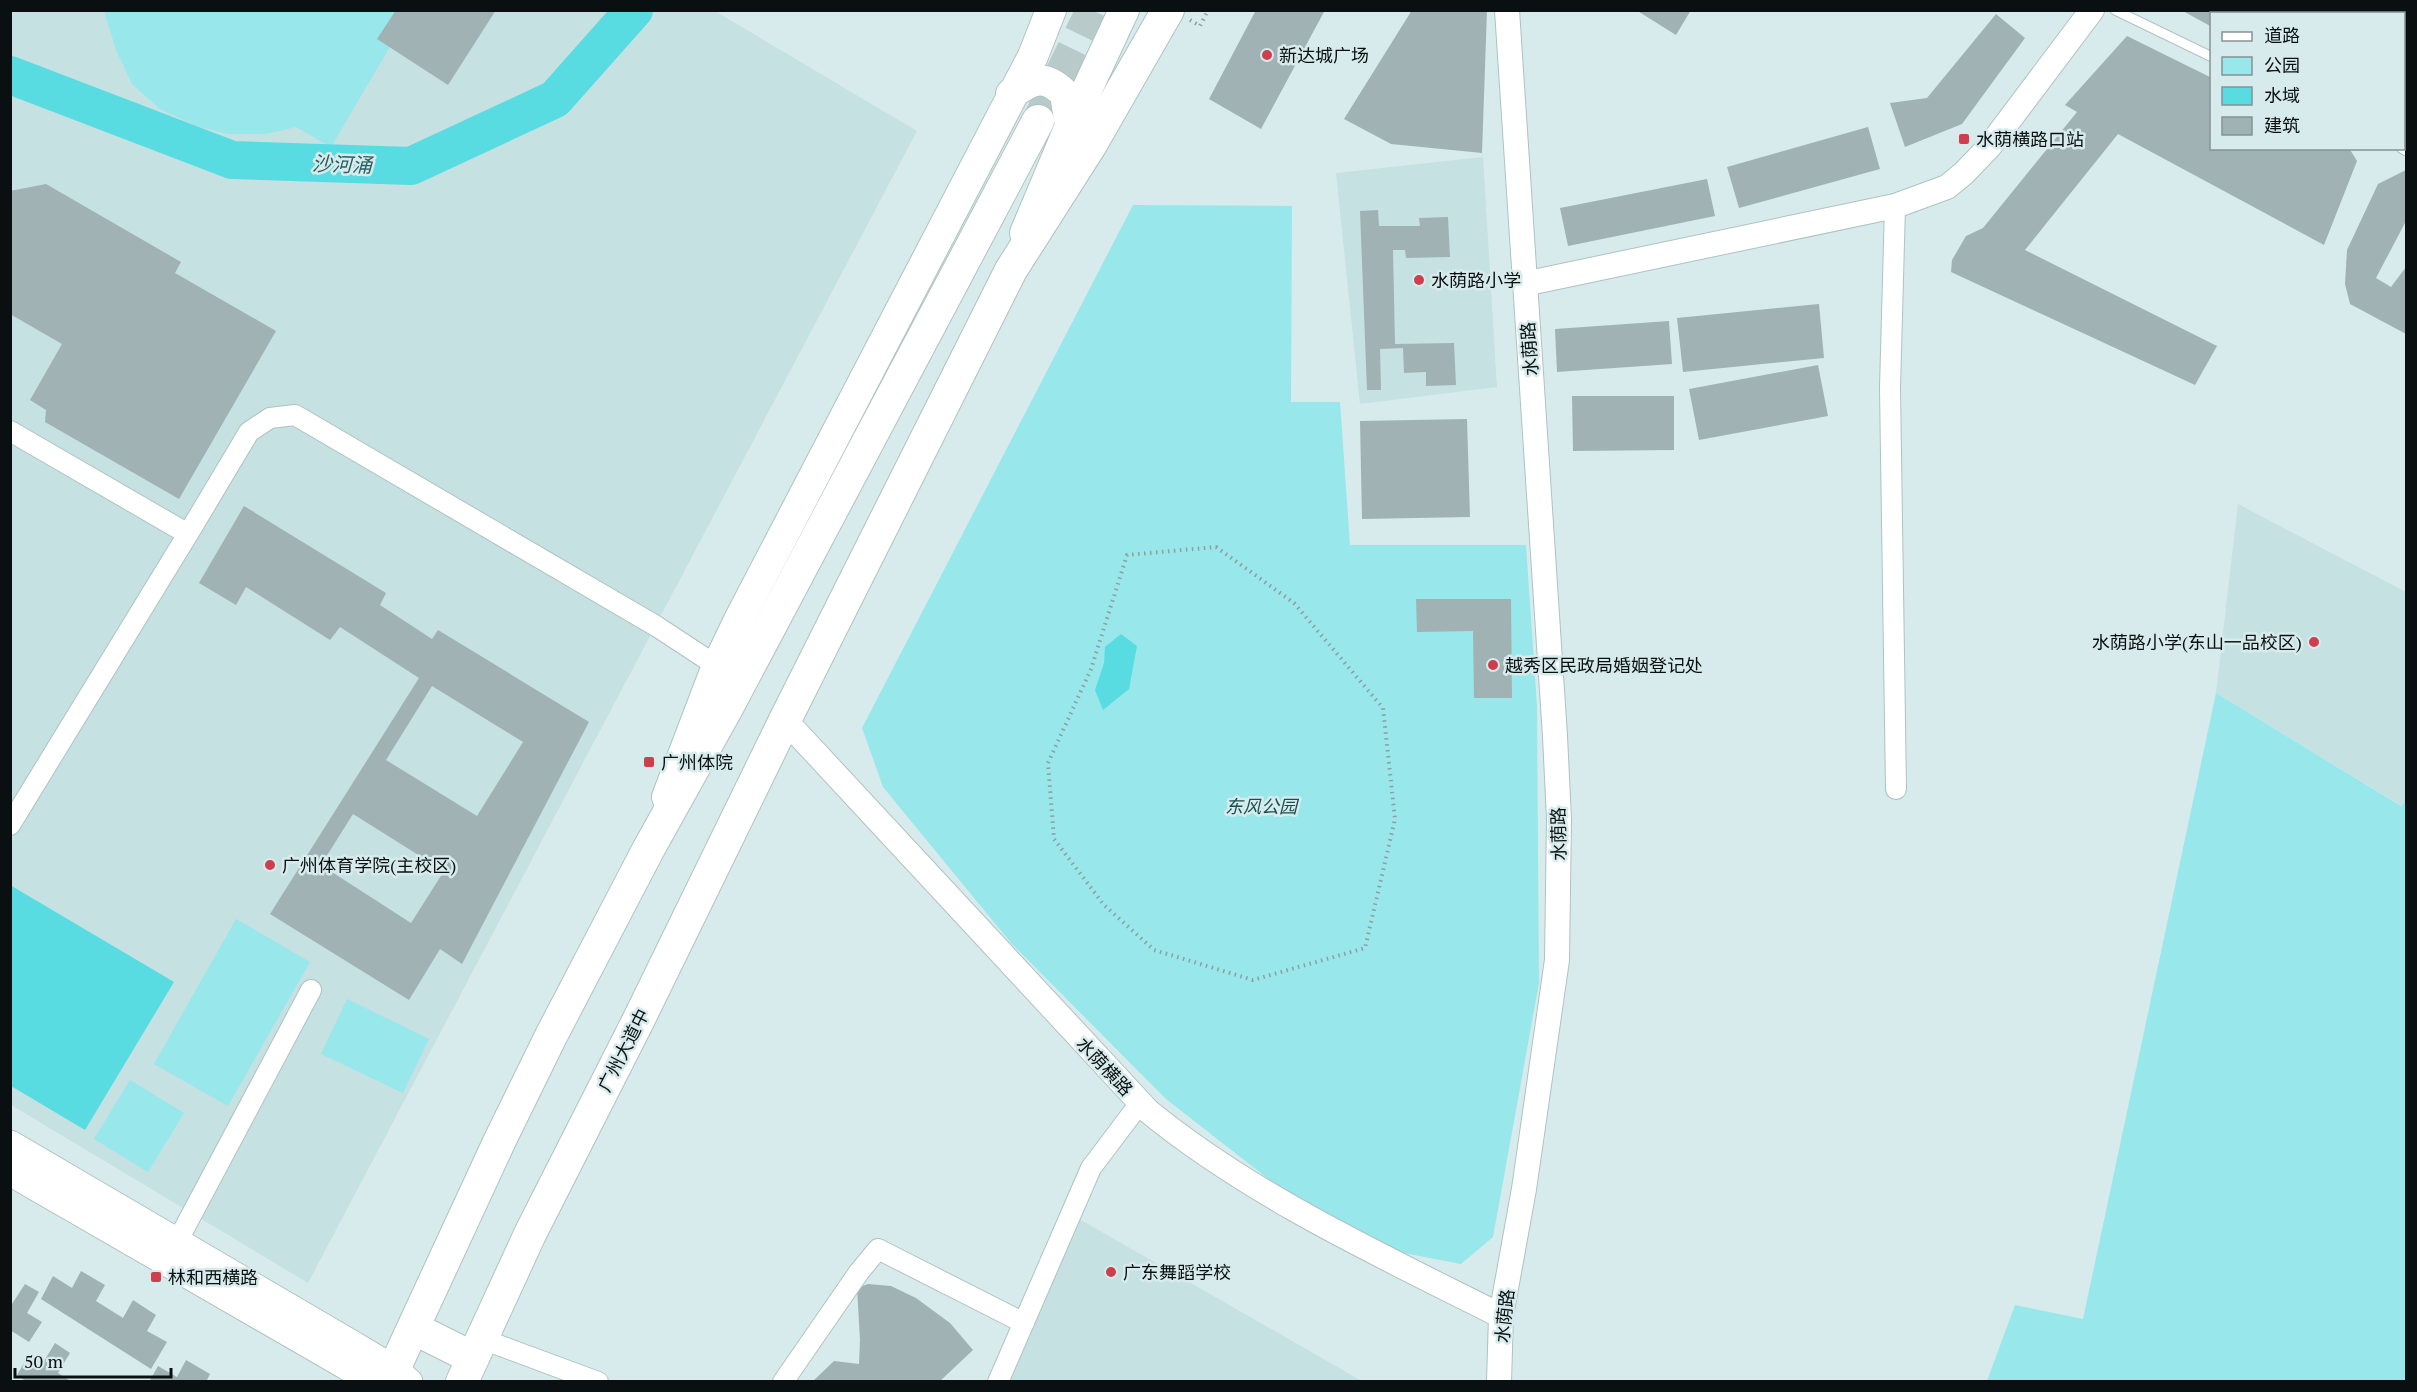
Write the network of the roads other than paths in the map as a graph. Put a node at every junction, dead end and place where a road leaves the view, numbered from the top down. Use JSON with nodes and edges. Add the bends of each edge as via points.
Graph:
{"nodes":[{"id":1,"x":1051,"y":10,"type":"edge"},
{"id":2,"x":1124,"y":10,"type":"edge"},
{"id":3,"x":1168,"y":10,"type":"edge"},
{"id":4,"x":1507,"y":10,"type":"edge"},
{"id":5,"x":2092,"y":10,"type":"edge"},
{"id":6,"x":2115,"y":10,"type":"edge"},
{"id":7,"x":2210,"y":57,"type":"edge"},
{"id":8,"x":1011,"y":94,"type":"junction"},
{"id":9,"x":1038,"y":121,"type":"tunnel mouth"},
{"id":10,"x":1070,"y":126,"type":"junction"},
{"id":11,"x":1895,"y":206,"type":"junction"},
{"id":12,"x":1011,"y":270,"type":"junction"},
{"id":13,"x":1524,"y":284,"type":"junction"},
{"id":14,"x":10,"y":431,"type":"edge"},
{"id":15,"x":188,"y":534,"type":"junction"},
{"id":16,"x":717,"y":666,"type":"junction"},
{"id":17,"x":784,"y":720,"type":"junction"},
{"id":18,"x":1896,"y":789,"type":"dead end"},
{"id":19,"x":10,"y":825,"type":"edge"},
{"id":20,"x":648,"y":850,"type":"junction"},
{"id":21,"x":311,"y":990,"type":"dead end"},
{"id":22,"x":1140,"y":1103,"type":"junction"},
{"id":23,"x":10,"y":1144,"type":"edge"},
{"id":24,"x":10,"y":1172,"type":"edge"},
{"id":25,"x":177,"y":1242,"type":"junction"},
{"id":26,"x":1501,"y":1316,"type":"junction"},
{"id":27,"x":1024,"y":1323,"type":"junction"},
{"id":28,"x":412,"y":1328,"type":"junction"},
{"id":29,"x":472,"y":1359,"type":"edge"},
{"id":30,"x":575,"y":1376,"type":"edge"},
{"id":31,"x":391,"y":1378,"type":"edge"},
{"id":32,"x":598,"y":1382,"type":"edge"},
{"id":33,"x":783,"y":1382,"type":"edge"},
{"id":34,"x":998,"y":1382,"type":"edge"},
{"id":35,"x":1499,"y":1382,"type":"edge"}],
"edges":[{"from":1,"to":8,"type":"main road","via":[[1033,56]]},
{"from":2,"to":10,"type":"main road"},
{"from":3,"to":12,"type":"highway","name":"广州大道中","via":[[1090,146]]},
{"from":4,"to":13,"type":"street","name":"水荫路"},
{"from":5,"to":11,"type":"street","via":[[1989,147],[1964,173],[1947,187]]},
{"from":6,"to":7,"type":"lane"},
{"from":8,"to":10,"type":"main road","via":[[1036,79],[1047,81],[1065,94]]},
{"from":8,"to":16,"type":"main road"},
{"from":9,"to":20,"type":"highway"},
{"from":10,"to":12,"type":"main road"},
{"from":11,"to":13,"type":"street"},
{"from":11,"to":18,"type":"street","via":[[1890,388]]},
{"from":12,"to":17,"type":"highway","name":"广州大道中"},
{"from":13,"to":26,"type":"street","name":"水荫路","via":[[1555,736],[1557,960]]},
{"from":14,"to":15,"type":"street"},
{"from":15,"to":16,"type":"street","via":[[249,432],[270,418],[295,415],[656,626]]},
{"from":15,"to":19,"type":"street"},
{"from":16,"to":20,"type":"main road"},
{"from":17,"to":22,"type":"street","name":"水荫横路"},
{"from":17,"to":29,"type":"highway","name":"广州大道中"},
{"from":20,"to":28,"type":"highway","via":[[551,1036]]},
{"from":21,"to":25,"type":"street"},
{"from":22,"to":26,"type":"street","name":"水荫横路","via":[[1180,1137],[1264,1190]]},
{"from":22,"to":27,"type":"street","via":[[1091,1168]]},
{"from":23,"to":25,"type":"main road"},
{"from":24,"to":31,"type":"main road"},
{"from":25,"to":31,"type":"main road"},
{"from":26,"to":35,"type":"street","name":"水荫路"},
{"from":27,"to":33,"type":"street","via":[[878,1249]]},
{"from":27,"to":34,"type":"street"},
{"from":28,"to":29,"type":"highway"},
{"from":28,"to":31,"type":"highway"},
{"from":29,"to":30,"type":"street"},
{"from":30,"to":32,"type":"street"}]}
